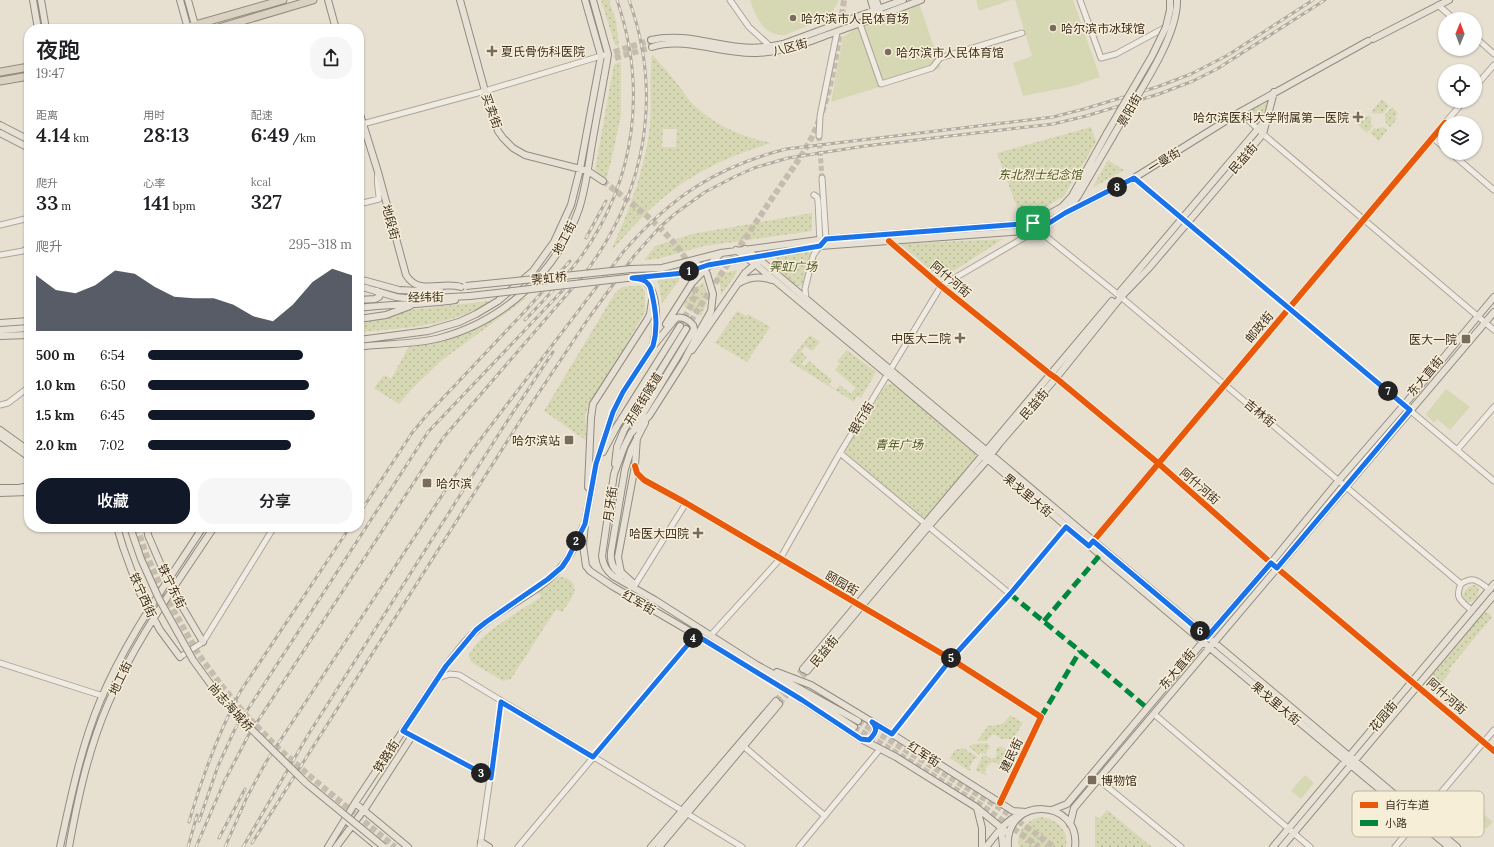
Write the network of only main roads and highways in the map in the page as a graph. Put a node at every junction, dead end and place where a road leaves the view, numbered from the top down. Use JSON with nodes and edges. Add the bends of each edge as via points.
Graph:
{"nodes":[{"id":1,"x":33,"y":0,"type":"edge"},
{"id":2,"x":41,"y":0,"type":"edge"},
{"id":3,"x":180,"y":0,"type":"edge"},
{"id":4,"x":188,"y":0,"type":"edge"},
{"id":5,"x":283,"y":0,"type":"edge"},
{"id":6,"x":313,"y":0,"type":"edge"},
{"id":7,"x":328,"y":0,"type":"edge"},
{"id":8,"x":460,"y":0,"type":"edge"},
{"id":9,"x":585,"y":0,"type":"edge"},
{"id":10,"x":593,"y":0,"type":"edge"},
{"id":11,"x":871,"y":0,"type":"edge"},
{"id":12,"x":876,"y":0,"type":"edge"},
{"id":13,"x":903,"y":0,"type":"edge"},
{"id":14,"x":921,"y":0,"type":"edge"},
{"id":15,"x":1170,"y":0,"type":"edge"},
{"id":16,"x":1177,"y":0,"type":"edge"},
{"id":17,"x":1449,"y":0,"type":"edge"},
{"id":18,"x":878,"y":13,"type":"junction"},
{"id":19,"x":37,"y":24,"type":"edge"},
{"id":20,"x":45,"y":24,"type":"edge"},
{"id":21,"x":189,"y":24,"type":"edge"},
{"id":22,"x":190,"y":24,"type":"edge"},
{"id":23,"x":203,"y":24,"type":"edge"},
{"id":24,"x":232,"y":24,"type":"edge"},
{"id":25,"x":335,"y":24,"type":"edge"},
{"id":26,"x":601,"y":56,"type":"junction"},
{"id":27,"x":607,"y":61,"type":"junction"},
{"id":28,"x":24,"y":68,"type":"edge"},
{"id":29,"x":0,"y":72,"type":"edge"},
{"id":30,"x":24,"y":77,"type":"edge"},
{"id":31,"x":0,"y":81,"type":"edge"},
{"id":32,"x":1273,"y":93,"type":"junction"},
{"id":33,"x":0,"y":125,"type":"edge"},
{"id":34,"x":0,"y":133,"type":"edge"},
{"id":35,"x":364,"y":133,"type":"edge"},
{"id":36,"x":24,"y":137,"type":"edge"},
{"id":37,"x":24,"y":145,"type":"edge"},
{"id":38,"x":580,"y":169,"type":"junction"},
{"id":39,"x":588,"y":171,"type":"junction"},
{"id":40,"x":603,"y":181,"type":"tunnel mouth"},
{"id":41,"x":1072,"y":196,"type":"joint"},
{"id":42,"x":1065,"y":213,"type":"junction"},
{"id":43,"x":1185,"y":221,"type":"junction"},
{"id":44,"x":822,"y":241,"type":"junction"},
{"id":45,"x":745,"y":249,"type":"junction"},
{"id":46,"x":736,"y":250,"type":"junction"},
{"id":47,"x":721,"y":253,"type":"junction"},
{"id":48,"x":746,"y":258,"type":"junction"},
{"id":49,"x":757,"y":260,"type":"junction"},
{"id":50,"x":682,"y":263,"type":"junction"},
{"id":51,"x":705,"y":267,"type":"junction"},
{"id":52,"x":630,"y":278,"type":"junction"},
{"id":53,"x":364,"y":281,"type":"edge"},
{"id":54,"x":775,"y":281,"type":"junction"},
{"id":55,"x":738,"y":284,"type":"junction"},
{"id":56,"x":364,"y":287,"type":"edge"},
{"id":57,"x":463,"y":287,"type":"junction"},
{"id":58,"x":377,"y":291,"type":"junction"},
{"id":59,"x":651,"y":292,"type":"junction"},
{"id":60,"x":470,"y":296,"type":"junction"},
{"id":61,"x":1119,"y":296,"type":"junction"},
{"id":62,"x":1494,"y":297,"type":"edge"},
{"id":63,"x":364,"y":300,"type":"edge"},
{"id":64,"x":415,"y":305,"type":"junction"},
{"id":65,"x":364,"y":307,"type":"edge"},
{"id":66,"x":1494,"y":312,"type":"edge"},
{"id":67,"x":364,"y":318,"type":"edge"},
{"id":68,"x":24,"y":321,"type":"edge"},
{"id":69,"x":0,"y":323,"type":"edge"},
{"id":70,"x":680,"y":326,"type":"tunnel mouth"},
{"id":71,"x":24,"y":328,"type":"edge"},
{"id":72,"x":686,"y":329,"type":"tunnel mouth"},
{"id":73,"x":0,"y":330,"type":"edge"},
{"id":74,"x":24,"y":335,"type":"edge"},
{"id":75,"x":0,"y":336,"type":"edge"},
{"id":76,"x":364,"y":339,"type":"edge"},
{"id":77,"x":653,"y":346,"type":"junction"},
{"id":78,"x":364,"y":347,"type":"edge"},
{"id":79,"x":684,"y":361,"type":"junction"},
{"id":80,"x":888,"y":372,"type":"junction"},
{"id":81,"x":649,"y":416,"type":"junction"},
{"id":82,"x":0,"y":430,"type":"edge"},
{"id":83,"x":631,"y":433,"type":"junction"},
{"id":84,"x":0,"y":436,"type":"edge"},
{"id":85,"x":637,"y":437,"type":"junction"},
{"id":86,"x":24,"y":447,"type":"edge"},
{"id":87,"x":24,"y":453,"type":"edge"},
{"id":88,"x":987,"y":455,"type":"junction"},
{"id":89,"x":596,"y":464,"type":"junction"},
{"id":90,"x":614,"y":474,"type":"junction"},
{"id":91,"x":24,"y":487,"type":"edge"},
{"id":92,"x":0,"y":488,"type":"edge"},
{"id":93,"x":24,"y":492,"type":"edge"},
{"id":94,"x":0,"y":493,"type":"edge"},
{"id":95,"x":589,"y":497,"type":"junction"},
{"id":96,"x":585,"y":524,"type":"junction"},
{"id":97,"x":118,"y":532,"type":"edge"},
{"id":98,"x":132,"y":532,"type":"edge"},
{"id":99,"x":148,"y":532,"type":"edge"},
{"id":100,"x":200,"y":532,"type":"edge"},
{"id":101,"x":211,"y":532,"type":"edge"},
{"id":102,"x":1091,"y":543,"type":"junction"},
{"id":103,"x":627,"y":579,"type":"junction"},
{"id":104,"x":168,"y":581,"type":"junction"},
{"id":105,"x":605,"y":581,"type":"joint"},
{"id":106,"x":1494,"y":584,"type":"edge"},
{"id":107,"x":635,"y":586,"type":"junction"},
{"id":108,"x":173,"y":590,"type":"junction"},
{"id":109,"x":1492,"y":592,"type":"edge"},
{"id":110,"x":149,"y":609,"type":"junction"},
{"id":111,"x":153,"y":619,"type":"junction"},
{"id":112,"x":1205,"y":639,"type":"junction"},
{"id":113,"x":203,"y":642,"type":"road end"},
{"id":114,"x":1212,"y":645,"type":"junction"},
{"id":115,"x":180,"y":657,"type":"road end"},
{"id":116,"x":757,"y":664,"type":"junction"},
{"id":117,"x":805,"y":670,"type":"tunnel mouth"},
{"id":118,"x":755,"y":671,"type":"junction"},
{"id":119,"x":1415,"y":683,"type":"junction"},
{"id":120,"x":778,"y":702,"type":"tunnel mouth"},
{"id":121,"x":858,"y":722,"type":"tunnel mouth"},
{"id":122,"x":872,"y":722,"type":"junction"},
{"id":123,"x":854,"y":727,"type":"tunnel mouth"},
{"id":124,"x":412,"y":736,"type":"road end"},
{"id":125,"x":861,"y":739,"type":"junction"},
{"id":126,"x":1350,"y":761,"type":"junction"},
{"id":127,"x":1386,"y":791,"type":"edge"},
{"id":128,"x":355,"y":803,"type":"junction"},
{"id":129,"x":976,"y":807,"type":"junction"},
{"id":130,"x":364,"y":810,"type":"junction"},
{"id":131,"x":1052,"y":810,"type":"junction"},
{"id":132,"x":1027,"y":812,"type":"junction"},
{"id":133,"x":684,"y":813,"type":"junction"},
{"id":134,"x":345,"y":820,"type":"junction"},
{"id":135,"x":1070,"y":824,"type":"junction"},
{"id":136,"x":351,"y":825,"type":"junction"},
{"id":137,"x":1001,"y":828,"type":"junction"},
{"id":138,"x":1291,"y":831,"type":"junction"},
{"id":139,"x":1009,"y":834,"type":"junction"},
{"id":140,"x":1438,"y":837,"type":"edge"},
{"id":141,"x":1443,"y":837,"type":"edge"},
{"id":142,"x":481,"y":845,"type":"edge"},
{"id":143,"x":60,"y":847,"type":"edge"},
{"id":144,"x":69,"y":847,"type":"edge"},
{"id":145,"x":328,"y":847,"type":"edge"},
{"id":146,"x":336,"y":847,"type":"edge"},
{"id":147,"x":378,"y":847,"type":"edge"},
{"id":148,"x":384,"y":847,"type":"edge"},
{"id":149,"x":408,"y":847,"type":"edge"},
{"id":150,"x":489,"y":847,"type":"edge"},
{"id":151,"x":651,"y":847,"type":"edge"},
{"id":152,"x":659,"y":847,"type":"edge"},
{"id":153,"x":982,"y":847,"type":"edge"},
{"id":154,"x":986,"y":847,"type":"edge"},
{"id":155,"x":1003,"y":847,"type":"edge"},
{"id":156,"x":1008,"y":847,"type":"edge"},
{"id":157,"x":1075,"y":847,"type":"edge"},
{"id":158,"x":1273,"y":847,"type":"edge"},
{"id":159,"x":1282,"y":847,"type":"edge"},
{"id":160,"x":1449,"y":847,"type":"edge"},
{"id":161,"x":1457,"y":847,"type":"edge"}],
"edges":[{"from":1,"to":19,"type":"main road"},
{"from":2,"to":20,"type":"main road"},
{"from":3,"to":21,"type":"main road"},
{"from":4,"to":22,"type":"main road"},
{"from":5,"to":23,"type":"highway"},
{"from":6,"to":24,"type":"highway"},
{"from":7,"to":25,"type":"main road"},
{"from":8,"to":38,"type":"main road","name":"买卖街","via":[[498,131],[513,148],[532,157]]},
{"from":9,"to":26,"type":"main road","name":"地工街"},
{"from":10,"to":27,"type":"main road","name":"地工街","via":[[613,54]]},
{"from":11,"to":18,"type":"main road"},
{"from":12,"to":18,"type":"main road"},
{"from":13,"to":18,"type":"main road","name":"八区街"},
{"from":14,"to":18,"type":"main road","name":"八区街"},
{"from":15,"to":41,"type":"main road","name":"景阳街","bridge":true,"via":[[1166,28]]},
{"from":16,"to":42,"type":"main road","name":"景阳街","bridge":true,"via":[[1170,34],[1152,69],[1078,196]]},
{"from":17,"to":32,"type":"main road","name":"一曼街"},
{"from":18,"to":18,"type":"main road","name":"八区街","via":[[860,24],[769,53],[740,53],[678,43],[651,43],[676,37],[740,47],[771,47]]},
{"from":26,"to":27,"type":"main road"},
{"from":26,"to":38,"type":"main road","name":"地工街"},
{"from":27,"to":39,"type":"main road","name":"地工街"},
{"from":28,"to":29,"type":"highway"},
{"from":30,"to":31,"type":"highway"},
{"from":32,"to":42,"type":"main road","name":"一曼街","via":[[1134,178]]},
{"from":32,"to":43,"type":"main road","name":"民益街","via":[[1263,123]]},
{"from":32,"to":43,"type":"main road","name":"民益街","via":[[1263,134]]},
{"from":33,"to":36,"type":"main road"},
{"from":34,"to":37,"type":"main road"},
{"from":35,"to":57,"type":"main road","name":"地段街","via":[[378,172],[406,275],[419,287]]},
{"from":38,"to":39,"type":"main road","name":"买卖街"},
{"from":38,"to":76,"type":"main road","name":"地工街","via":[[570,205],[554,242],[533,271],[498,301],[476,314],[444,327]]},
{"from":39,"to":40,"type":"main road","name":"买卖街"},
{"from":39,"to":78,"type":"main road","name":"地工街","via":[[581,201],[570,230],[546,269],[517,298],[476,325],[446,336],[411,343]]},
{"from":41,"to":44,"type":"main road","name":"一曼街","via":[[1062,207],[1033,223]]},
{"from":42,"to":44,"type":"main road","name":"一曼街","via":[[1038,230],[889,241]]},
{"from":43,"to":61,"type":"main road","name":"民益街"},
{"from":44,"to":45,"type":"main road","name":"一曼街"},
{"from":44,"to":49,"type":"main road","name":"一曼街"},
{"from":45,"to":46,"type":"main road","name":"一曼街"},
{"from":45,"to":49,"type":"main road","name":"果戈里大街"},
{"from":46,"to":47,"type":"main road","name":"一曼街"},
{"from":46,"to":48,"type":"main road"},
{"from":47,"to":50,"type":"main road","name":"一曼街"},
{"from":47,"to":51,"type":"main road","name":"月牙街"},
{"from":48,"to":49,"type":"main road","name":"一曼街"},
{"from":48,"to":51,"type":"main road","name":"一曼街"},
{"from":49,"to":54,"type":"main road","name":"果戈里大街"},
{"from":49,"to":55,"type":"main road","name":"月牙街"},
{"from":49,"to":80,"type":"main road","name":"果戈里大街","via":[[806,299]]},
{"from":50,"to":51,"type":"main road"},
{"from":50,"to":57,"type":"main road","name":"霁虹桥","bridge":true,"via":[[662,268]]},
{"from":51,"to":52,"type":"main road","name":"霁虹桥","via":[[684,273]]},
{"from":51,"to":77,"type":"main road","name":"月牙街","via":[[687,289]]},
{"from":51,"to":79,"type":"main road","name":"月牙街","via":[[712,291],[712,308]]},
{"from":52,"to":59,"type":"main road","via":[[646,281]]},
{"from":52,"to":60,"type":"main road","name":"霁虹桥","bridge":true},
{"from":53,"to":57,"type":"main road","name":"经纬街","via":[[399,290],[421,291]]},
{"from":54,"to":55,"type":"main road","via":[[756,278]]},
{"from":54,"to":80,"type":"main road","name":"果戈里大街"},
{"from":55,"to":79,"type":"main road","name":"月牙街"},
{"from":56,"to":58,"type":"main road","name":"经纬街"},
{"from":58,"to":60,"type":"main road","name":"经纬街","via":[[413,299]]},
{"from":58,"to":63,"type":"main road","via":[[379,297]]},
{"from":59,"to":77,"type":"main road","name":"月牙街","via":[[657,329]]},
{"from":59,"to":95,"type":"main road","via":[[648,320],[592,409]]},
{"from":60,"to":64,"type":"main road"},
{"from":61,"to":88,"type":"main road","name":"民益街","via":[[1050,374]]},
{"from":61,"to":88,"type":"main road","name":"民益街","via":[[1056,378]]},
{"from":62,"to":112,"type":"main road","name":"东大直街"},
{"from":64,"to":65,"type":"main road"},
{"from":64,"to":67,"type":"main road","via":[[386,315]]},
{"from":66,"to":114,"type":"main road","name":"东大直街"},
{"from":68,"to":69,"type":"main road"},
{"from":70,"to":89,"type":"main road"},
{"from":71,"to":73,"type":"main road"},
{"from":72,"to":90,"type":"main road","name":"开原街隧道","via":[[624,430],[618,447]]},
{"from":74,"to":75,"type":"main road"},
{"from":77,"to":83,"type":"main road","via":[[676,318],[684,318],[693,325],[692,333]]},
{"from":77,"to":89,"type":"main road","name":"月牙街","via":[[613,412]]},
{"from":79,"to":81,"type":"main road","name":"月牙街"},
{"from":80,"to":88,"type":"main road","name":"果戈里大街"},
{"from":81,"to":83,"type":"main road","name":"月牙街"},
{"from":81,"to":85,"type":"main road","name":"月牙街"},
{"from":82,"to":86,"type":"main road"},
{"from":83,"to":90,"type":"main road","name":"月牙街"},
{"from":84,"to":87,"type":"main road"},
{"from":85,"to":103,"type":"main road","via":[[635,466],[618,557],[621,572]]},
{"from":85,"to":103,"type":"main road","name":"月牙街","via":[[625,469],[611,557],[614,569]]},
{"from":88,"to":102,"type":"main road","name":"果戈里大街"},
{"from":88,"to":102,"type":"main road","name":"果戈里大街","via":[[1066,527]]},
{"from":88,"to":117,"type":"main road","name":"民益街"},
{"from":89,"to":95,"type":"main road","name":"月牙街"},
{"from":90,"to":107,"type":"main road","name":"月牙街","via":[[603,560],[605,568],[613,576]]},
{"from":91,"to":92,"type":"main road"},
{"from":93,"to":94,"type":"main road"},
{"from":95,"to":96,"type":"main road","name":"月牙街"},
{"from":96,"to":105,"type":"main road","name":"月牙街","via":[[583,545],[586,566]]},
{"from":96,"to":128,"type":"main road","name":"铁路街","via":[[559,570],[481,625],[458,651]]},
{"from":97,"to":110,"type":"main road","name":"铁宁西街","via":[[139,591]]},
{"from":98,"to":148,"type":"main road","name":"尚志海城桥","bridge":true,"via":[[159,599],[193,660],[214,690],[306,783]]},
{"from":99,"to":104,"type":"main road","name":"铁宁东街"},
{"from":100,"to":104,"type":"main road","name":"地工街"},
{"from":101,"to":108,"type":"main road","name":"地工街"},
{"from":102,"to":112,"type":"main road","name":"果戈里大街"},
{"from":103,"to":107,"type":"main road","name":"月牙街"},
{"from":104,"to":108,"type":"main road","name":"铁宁东街"},
{"from":104,"to":110,"type":"main road","name":"地工街"},
{"from":105,"to":118,"type":"main road","name":"红军街"},
{"from":106,"to":109,"type":"main road","name":"花园街"},
{"from":107,"to":116,"type":"main road","name":"红军街"},
{"from":108,"to":111,"type":"main road","name":"地工街"},
{"from":108,"to":113,"type":"main road","name":"铁宁东街"},
{"from":109,"to":119,"type":"main road","name":"花园街"},
{"from":109,"to":119,"type":"main road","name":"花园街","via":[[1472,611]]},
{"from":110,"to":111,"type":"main road","name":"铁宁西街"},
{"from":110,"to":143,"type":"main road","name":"地工街","via":[[126,647],[102,696],[73,785]]},
{"from":111,"to":115,"type":"main road","name":"铁宁西街"},
{"from":111,"to":144,"type":"main road","name":"地工街","via":[[107,705],[85,769]]},
{"from":112,"to":114,"type":"main road","name":"果戈里大街"},
{"from":112,"to":131,"type":"main road","name":"东大直街","via":[[1067,804]]},
{"from":114,"to":126,"type":"main road","name":"果戈里大街"},
{"from":114,"to":135,"type":"main road","name":"东大直街","via":[[1074,808]]},
{"from":116,"to":121,"type":"main road","name":"红军街"},
{"from":116,"to":122,"type":"main road","name":"红军街","via":[[811,685]]},
{"from":118,"to":123,"type":"main road","name":"红军街","via":[[805,696]]},
{"from":118,"to":125,"type":"main road","name":"红军街"},
{"from":119,"to":126,"type":"main road","name":"花园街"},
{"from":120,"to":133,"type":"main road"},
{"from":122,"to":125,"type":"main road","via":[[876,725],[874,733],[869,740]]},
{"from":122,"to":132,"type":"main road","name":"红军街","via":[[1013,811]]},
{"from":124,"to":130,"type":"main road","name":"铁路街"},
{"from":125,"to":129,"type":"main road","name":"红军街"},
{"from":126,"to":127,"type":"main road","name":"果戈里大街"},
{"from":126,"to":138,"type":"main road","name":"花园街"},
{"from":128,"to":130,"type":"main road"},
{"from":128,"to":134,"type":"main road","name":"铁路街"},
{"from":129,"to":137,"type":"main road","name":"红军街"},
{"from":129,"to":153,"type":"main road","via":[[982,828]]},
{"from":130,"to":136,"type":"main road","name":"铁路街"},
{"from":130,"to":149,"type":"main road"},
{"from":131,"to":132,"type":"main road","via":[[1039,809]]},
{"from":131,"to":135,"type":"main road","via":[[1061,814]]},
{"from":132,"to":137,"type":"main road","via":[[1011,818]]},
{"from":132,"to":139,"type":"main road","via":[[1016,821]]},
{"from":133,"to":151,"type":"main road"},
{"from":133,"to":152,"type":"main road"},
{"from":134,"to":136,"type":"main road"},
{"from":134,"to":145,"type":"main road","name":"铁路街"},
{"from":135,"to":157,"type":"main road","via":[[1075,833]]},
{"from":136,"to":146,"type":"main road","name":"铁路街"},
{"from":136,"to":147,"type":"main road"},
{"from":137,"to":139,"type":"main road","name":"红军街"},
{"from":137,"to":154,"type":"main road"},
{"from":137,"to":155,"type":"main road"},
{"from":138,"to":158,"type":"main road","name":"花园街"},
{"from":138,"to":159,"type":"main road","name":"花园街"},
{"from":139,"to":156,"type":"main road"},
{"from":140,"to":160,"type":"main road","name":"果戈里大街"},
{"from":141,"to":161,"type":"main road","name":"果戈里大街"},
{"from":142,"to":150,"type":"main road"}]}
